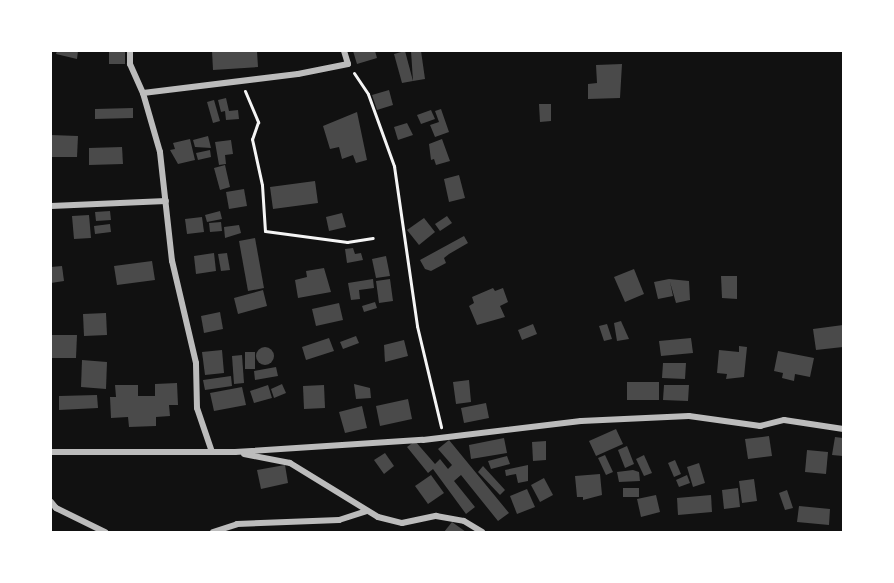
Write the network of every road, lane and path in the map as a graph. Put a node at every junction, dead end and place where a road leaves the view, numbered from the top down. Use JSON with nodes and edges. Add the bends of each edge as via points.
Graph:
{"nodes":[{"id":1,"x":129,"y":51,"type":"edge"},
{"id":2,"x":344,"y":51,"type":"edge"},
{"id":3,"x":348,"y":64,"type":"junction"},
{"id":4,"x":239,"y":82,"type":"junction"},
{"id":5,"x":143,"y":93,"type":"junction"},
{"id":6,"x":166,"y":201,"type":"junction"},
{"id":7,"x":51,"y":206,"type":"edge"},
{"id":8,"x":373,"y":238,"type":"dead end"},
{"id":9,"x":843,"y":429,"type":"edge"},
{"id":10,"x":443,"y":438,"type":"junction"},
{"id":11,"x":51,"y":452,"type":"edge"},
{"id":12,"x":212,"y":452,"type":"junction"},
{"id":13,"x":234,"y":452,"type":"junction"},
{"id":14,"x":51,"y":502,"type":"edge"},
{"id":15,"x":366,"y":511,"type":"junction"},
{"id":16,"x":105,"y":532,"type":"edge"},
{"id":17,"x":213,"y":532,"type":"edge"},
{"id":18,"x":482,"y":532,"type":"edge"}],
"edges":[{"from":1,"to":5,"type":"street","via":[[130,64]]},
{"from":2,"to":3,"type":"street"},
{"from":3,"to":4,"type":"street"},
{"from":3,"to":10,"type":"path","via":[[368,94],[394,166],[417,326]]},
{"from":4,"to":5,"type":"street"},
{"from":4,"to":8,"type":"path","via":[[254,105],[258,122],[252,139],[262,185],[265,231],[347,242]]},
{"from":5,"to":6,"type":"street","via":[[160,152]]},
{"from":6,"to":7,"type":"street"},
{"from":6,"to":12,"type":"street","via":[[179,299],[196,363],[197,408]]},
{"from":9,"to":10,"type":"street","via":[[784,420],[760,426],[688,416],[581,421]]},
{"from":10,"to":13,"type":"street"},
{"from":11,"to":12,"type":"street"},
{"from":12,"to":13,"type":"street"},
{"from":13,"to":15,"type":"street","via":[[290,463]]},
{"from":14,"to":16,"type":"street"},
{"from":15,"to":17,"type":"street","via":[[339,520],[237,524]]},
{"from":15,"to":18,"type":"street","via":[[402,523],[435,516],[464,521]]}]}
